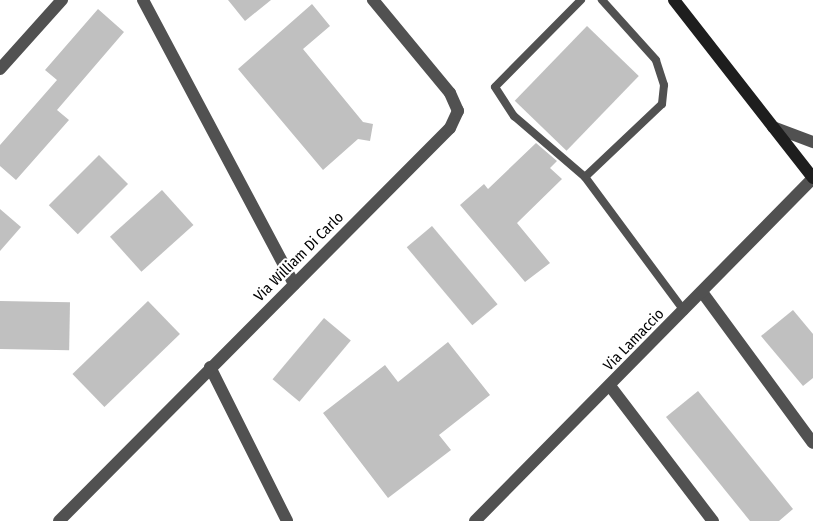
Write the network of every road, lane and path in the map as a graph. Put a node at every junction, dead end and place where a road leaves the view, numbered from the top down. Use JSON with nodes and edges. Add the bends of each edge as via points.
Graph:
{"nodes":[{"id":1,"x":62,"y":0,"type":"edge"},
{"id":2,"x":143,"y":0,"type":"edge"},
{"id":3,"x":373,"y":0,"type":"edge"},
{"id":4,"x":581,"y":0,"type":"edge"},
{"id":5,"x":602,"y":0,"type":"edge"},
{"id":6,"x":674,"y":0,"type":"edge"},
{"id":7,"x":0,"y":69,"type":"edge"},
{"id":8,"x":773,"y":128,"type":"junction"},
{"id":9,"x":813,"y":142,"type":"edge"},
{"id":10,"x":585,"y":177,"type":"junction"},
{"id":11,"x":813,"y":178,"type":"edge"},
{"id":12,"x":294,"y":284,"type":"junction"},
{"id":13,"x":702,"y":292,"type":"junction"},
{"id":14,"x":684,"y":311,"type":"junction"},
{"id":15,"x":210,"y":368,"type":"junction"},
{"id":16,"x":610,"y":386,"type":"junction"},
{"id":17,"x":813,"y":442,"type":"edge"},
{"id":18,"x":59,"y":521,"type":"edge"},
{"id":19,"x":286,"y":521,"type":"edge"},
{"id":20,"x":475,"y":521,"type":"edge"},
{"id":21,"x":713,"y":521,"type":"edge"}],
"edges":[{"from":1,"to":7,"type":"street"},
{"from":2,"to":12,"type":"street"},
{"from":3,"to":12,"type":"street","name":"Via William Di Carlo","via":[[450,93],[458,111],[450,128]]},
{"from":4,"to":10,"type":"lane","via":[[495,87],[514,116]]},
{"from":5,"to":10,"type":"lane","via":[[656,60],[664,86],[662,104]]},
{"from":6,"to":8,"type":"main road"},
{"from":8,"to":9,"type":"street"},
{"from":8,"to":11,"type":"main road"},
{"from":10,"to":14,"type":"lane"},
{"from":11,"to":13,"type":"street","name":"Via Lamaccio"},
{"from":12,"to":15,"type":"street","name":"Via William Di Carlo"},
{"from":13,"to":14,"type":"street","name":"Via Lamaccio"},
{"from":13,"to":17,"type":"street"},
{"from":14,"to":16,"type":"street","name":"Via Lamaccio"},
{"from":15,"to":18,"type":"street","name":"Via William Di Carlo"},
{"from":15,"to":19,"type":"street"},
{"from":16,"to":20,"type":"street","name":"Via Lamaccio"},
{"from":16,"to":21,"type":"street"}]}
